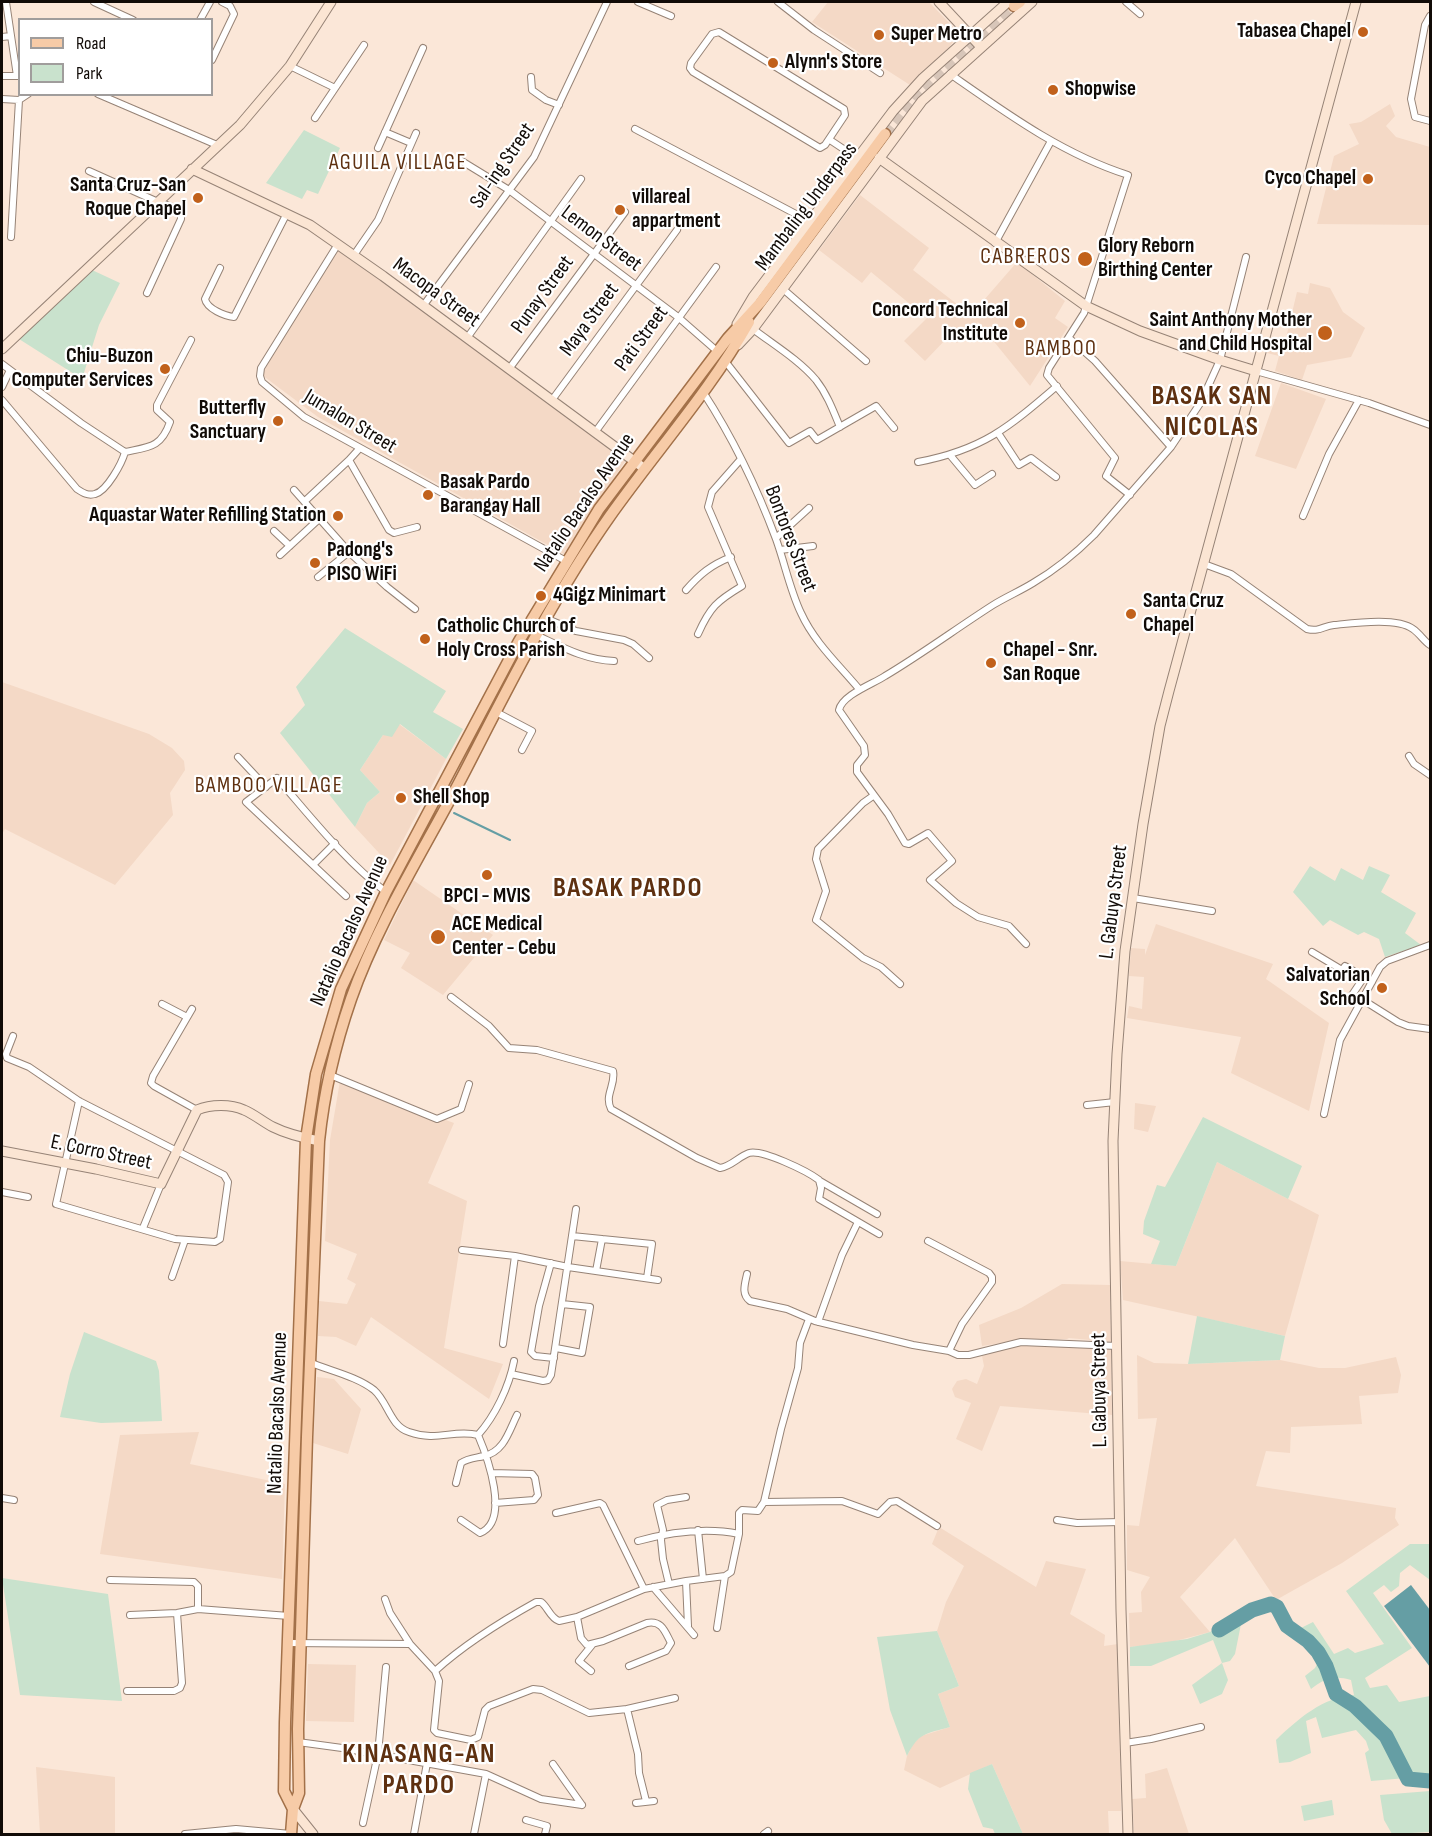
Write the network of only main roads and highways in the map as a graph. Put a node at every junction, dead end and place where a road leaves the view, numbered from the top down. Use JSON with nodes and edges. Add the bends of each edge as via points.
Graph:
{"nodes":[{"id":1,"x":885,"y":134,"type":"tunnel mouth"},
{"id":2,"x":760,"y":303,"type":"joint"},
{"id":3,"x":731,"y":343,"type":"junction"},
{"id":4,"x":498,"y":681,"type":"junction"},
{"id":5,"x":509,"y":687,"type":"junction"},
{"id":6,"x":293,"y":1809,"type":"junction"},
{"id":7,"x":291,"y":1834,"type":"edge"}],
"edges":[{"from":1,"to":2,"type":"main road","name":"Mambaling Underpass"},
{"from":2,"to":3,"type":"main road","name":"Natalio Bacalso Avenue"},
{"from":3,"to":4,"type":"main road","name":"Natalio Bacalso Avenue","via":[[718,352],[599,509]]},
{"from":3,"to":5,"type":"main road","name":"Natalio Bacalso Avenue","via":[[725,361],[609,517],[545,618]]},
{"from":4,"to":5,"type":"main road"},
{"from":4,"to":6,"type":"main road","name":"Natalio Bacalso Avenue","via":[[386,892],[341,989],[316,1074],[306,1139],[288,1643],[284,1791]]},
{"from":5,"to":6,"type":"main road","name":"Natalio Bacalso Avenue","via":[[370,955],[352,997],[322,1108],[309,1362],[298,1793]]},
{"from":6,"to":7,"type":"main road","name":"Natalio Bacalso Avenue"}]}
